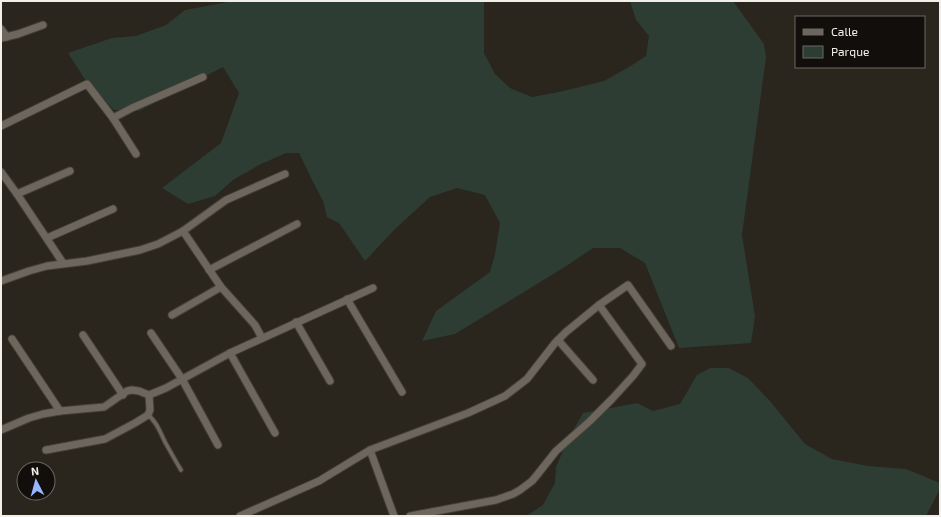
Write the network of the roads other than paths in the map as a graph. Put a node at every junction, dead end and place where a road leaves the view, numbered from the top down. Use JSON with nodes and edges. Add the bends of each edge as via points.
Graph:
{"nodes":[{"id":1,"x":43,"y":25,"type":"dead end"},
{"id":2,"x":1,"y":29,"type":"edge"},
{"id":3,"x":4,"y":37,"type":"edge"},
{"id":4,"x":203,"y":77,"type":"dead end"},
{"id":5,"x":113,"y":118,"type":"junction"},
{"id":6,"x":1,"y":126,"type":"edge"},
{"id":7,"x":136,"y":154,"type":"dead end"},
{"id":8,"x":70,"y":171,"type":"dead end"},
{"id":9,"x":285,"y":174,"type":"dead end"},
{"id":10,"x":2,"y":175,"type":"edge"},
{"id":11,"x":17,"y":194,"type":"junction"},
{"id":12,"x":113,"y":209,"type":"dead end"},
{"id":13,"x":298,"y":224,"type":"dead end"},
{"id":14,"x":183,"y":231,"type":"junction"},
{"id":15,"x":47,"y":238,"type":"junction"},
{"id":16,"x":63,"y":264,"type":"junction"},
{"id":17,"x":209,"y":270,"type":"junction"},
{"id":18,"x":1,"y":281,"type":"edge"},
{"id":19,"x":221,"y":288,"type":"junction"},
{"id":20,"x":372,"y":288,"type":"dead end"},
{"id":21,"x":347,"y":299,"type":"junction"},
{"id":22,"x":599,"y":305,"type":"junction"},
{"id":23,"x":172,"y":316,"type":"dead end"},
{"id":24,"x":296,"y":322,"type":"junction"},
{"id":25,"x":151,"y":333,"type":"dead end"},
{"id":26,"x":83,"y":335,"type":"dead end"},
{"id":27,"x":262,"y":338,"type":"junction"},
{"id":28,"x":12,"y":339,"type":"dead end"},
{"id":29,"x":558,"y":340,"type":"junction"},
{"id":30,"x":671,"y":346,"type":"dead end"},
{"id":31,"x":230,"y":353,"type":"junction"},
{"id":32,"x":182,"y":379,"type":"junction"},
{"id":33,"x":593,"y":380,"type":"dead end"},
{"id":34,"x":330,"y":381,"type":"dead end"},
{"id":35,"x":402,"y":392,"type":"dead end"},
{"id":36,"x":123,"y":395,"type":"junction"},
{"id":37,"x":150,"y":395,"type":"junction"},
{"id":38,"x":60,"y":411,"type":"junction"},
{"id":39,"x":148,"y":415,"type":"junction"},
{"id":40,"x":1,"y":430,"type":"edge"},
{"id":41,"x":275,"y":433,"type":"dead end"},
{"id":42,"x":218,"y":445,"type":"dead end"},
{"id":43,"x":46,"y":450,"type":"dead end"},
{"id":44,"x":370,"y":450,"type":"junction"},
{"id":45,"x":181,"y":470,"type":"dead end"},
{"id":46,"x":240,"y":516,"type":"edge"},
{"id":47,"x":394,"y":516,"type":"edge"},
{"id":48,"x":410,"y":516,"type":"edge"}],
"edges":[{"from":1,"to":3,"type":"street"},
{"from":2,"to":3,"type":"street"},
{"from":4,"to":5,"type":"street"},
{"from":5,"to":6,"type":"street","via":[[86,84]]},
{"from":5,"to":7,"type":"street"},
{"from":8,"to":11,"type":"street"},
{"from":9,"to":14,"type":"street","via":[[226,200]]},
{"from":10,"to":11,"type":"street"},
{"from":11,"to":15,"type":"street"},
{"from":12,"to":15,"type":"street"},
{"from":13,"to":17,"type":"street"},
{"from":14,"to":16,"type":"street","via":[[140,250]]},
{"from":14,"to":17,"type":"street"},
{"from":15,"to":16,"type":"street"},
{"from":16,"to":18,"type":"street","via":[[47,266]]},
{"from":17,"to":19,"type":"street"},
{"from":19,"to":23,"type":"street"},
{"from":19,"to":27,"type":"street","via":[[255,325]]},
{"from":20,"to":21,"type":"street"},
{"from":21,"to":24,"type":"street"},
{"from":21,"to":35,"type":"street"},
{"from":22,"to":29,"type":"street"},
{"from":22,"to":30,"type":"street","via":[[628,285]]},
{"from":22,"to":48,"type":"street","via":[[642,364],[633,376],[520,490],[496,500]]},
{"from":24,"to":27,"type":"street"},
{"from":24,"to":34,"type":"street"},
{"from":25,"to":32,"type":"street"},
{"from":26,"to":36,"type":"street"},
{"from":27,"to":31,"type":"street"},
{"from":28,"to":38,"type":"street"},
{"from":29,"to":33,"type":"street"},
{"from":29,"to":44,"type":"street","via":[[527,379],[505,396],[468,413]]},
{"from":31,"to":32,"type":"street"},
{"from":31,"to":41,"type":"street"},
{"from":32,"to":37,"type":"street"},
{"from":32,"to":42,"type":"street"},
{"from":36,"to":37,"type":"street","via":[[132,390]]},
{"from":36,"to":38,"type":"street","via":[[104,407]]},
{"from":37,"to":39,"type":"street"},
{"from":38,"to":40,"type":"street","via":[[29,418]]},
{"from":39,"to":43,"type":"street","via":[[105,439]]},
{"from":39,"to":45,"type":"lane","via":[[157,425]]},
{"from":44,"to":46,"type":"street","via":[[319,481]]},
{"from":44,"to":47,"type":"street"}]}
